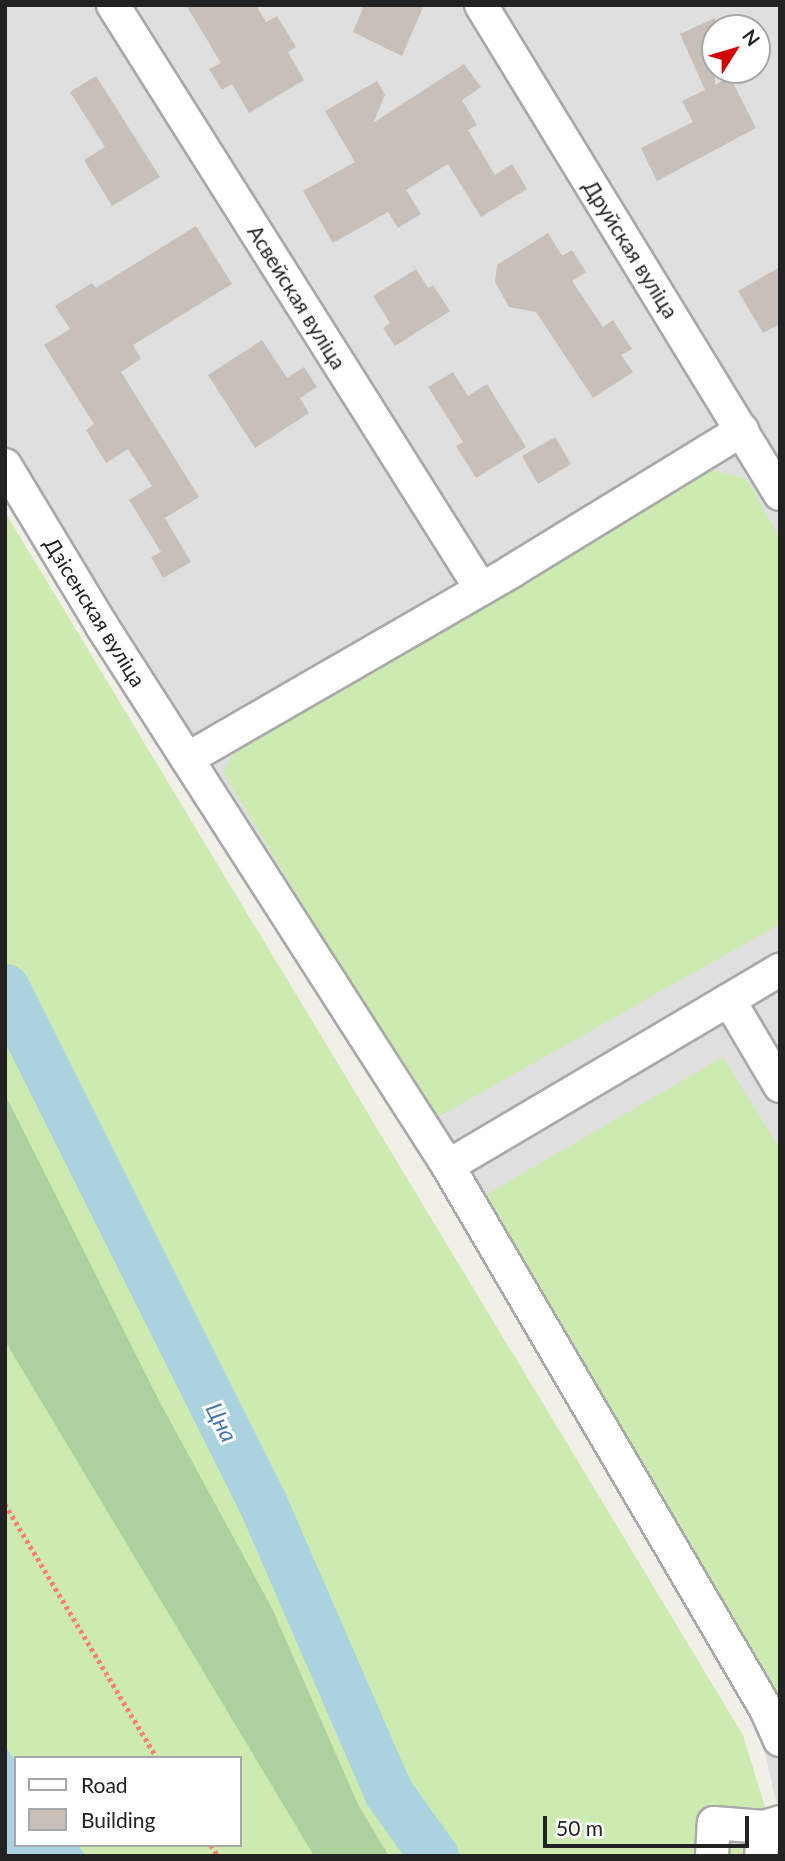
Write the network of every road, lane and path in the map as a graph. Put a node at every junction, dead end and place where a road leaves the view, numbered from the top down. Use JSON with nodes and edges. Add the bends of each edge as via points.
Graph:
{"nodes":[{"id":1,"x":113,"y":5,"type":"edge"},
{"id":2,"x":481,"y":5,"type":"edge"},
{"id":3,"x":742,"y":430,"type":"junction"},
{"id":4,"x":5,"y":465,"type":"edge"},
{"id":5,"x":780,"y":494,"type":"edge"},
{"id":6,"x":481,"y":589,"type":"junction"},
{"id":7,"x":187,"y":759,"type":"junction"},
{"id":8,"x":780,"y":970,"type":"edge"},
{"id":9,"x":729,"y":1000,"type":"junction"},
{"id":10,"x":780,"y":1086,"type":"edge"},
{"id":11,"x":448,"y":1167,"type":"junction"},
{"id":12,"x":5,"y":1504,"type":"edge"},
{"id":13,"x":780,"y":1740,"type":"edge"},
{"id":14,"x":156,"y":1756,"type":"edge"},
{"id":15,"x":768,"y":1835,"type":"edge"},
{"id":16,"x":712,"y":1856,"type":"edge"}],
"edges":[{"from":1,"to":6,"type":"street","name":"Асвейская вуліца"},
{"from":2,"to":3,"type":"street","name":"Друйская вуліца"},
{"from":3,"to":5,"type":"street","name":"Друйская вуліца"},
{"from":3,"to":6,"type":"street"},
{"from":4,"to":7,"type":"street","name":"Дзісенская вуліца"},
{"from":6,"to":7,"type":"street"},
{"from":7,"to":11,"type":"street","name":"Дзісенская вуліца"},
{"from":8,"to":9,"type":"street"},
{"from":9,"to":10,"type":"street"},
{"from":9,"to":11,"type":"street"},
{"from":11,"to":13,"type":"street","name":"Дзісенская вуліца"},
{"from":12,"to":14,"type":"path"},
{"from":15,"to":16,"type":"street","via":[[714,1823]]}]}
